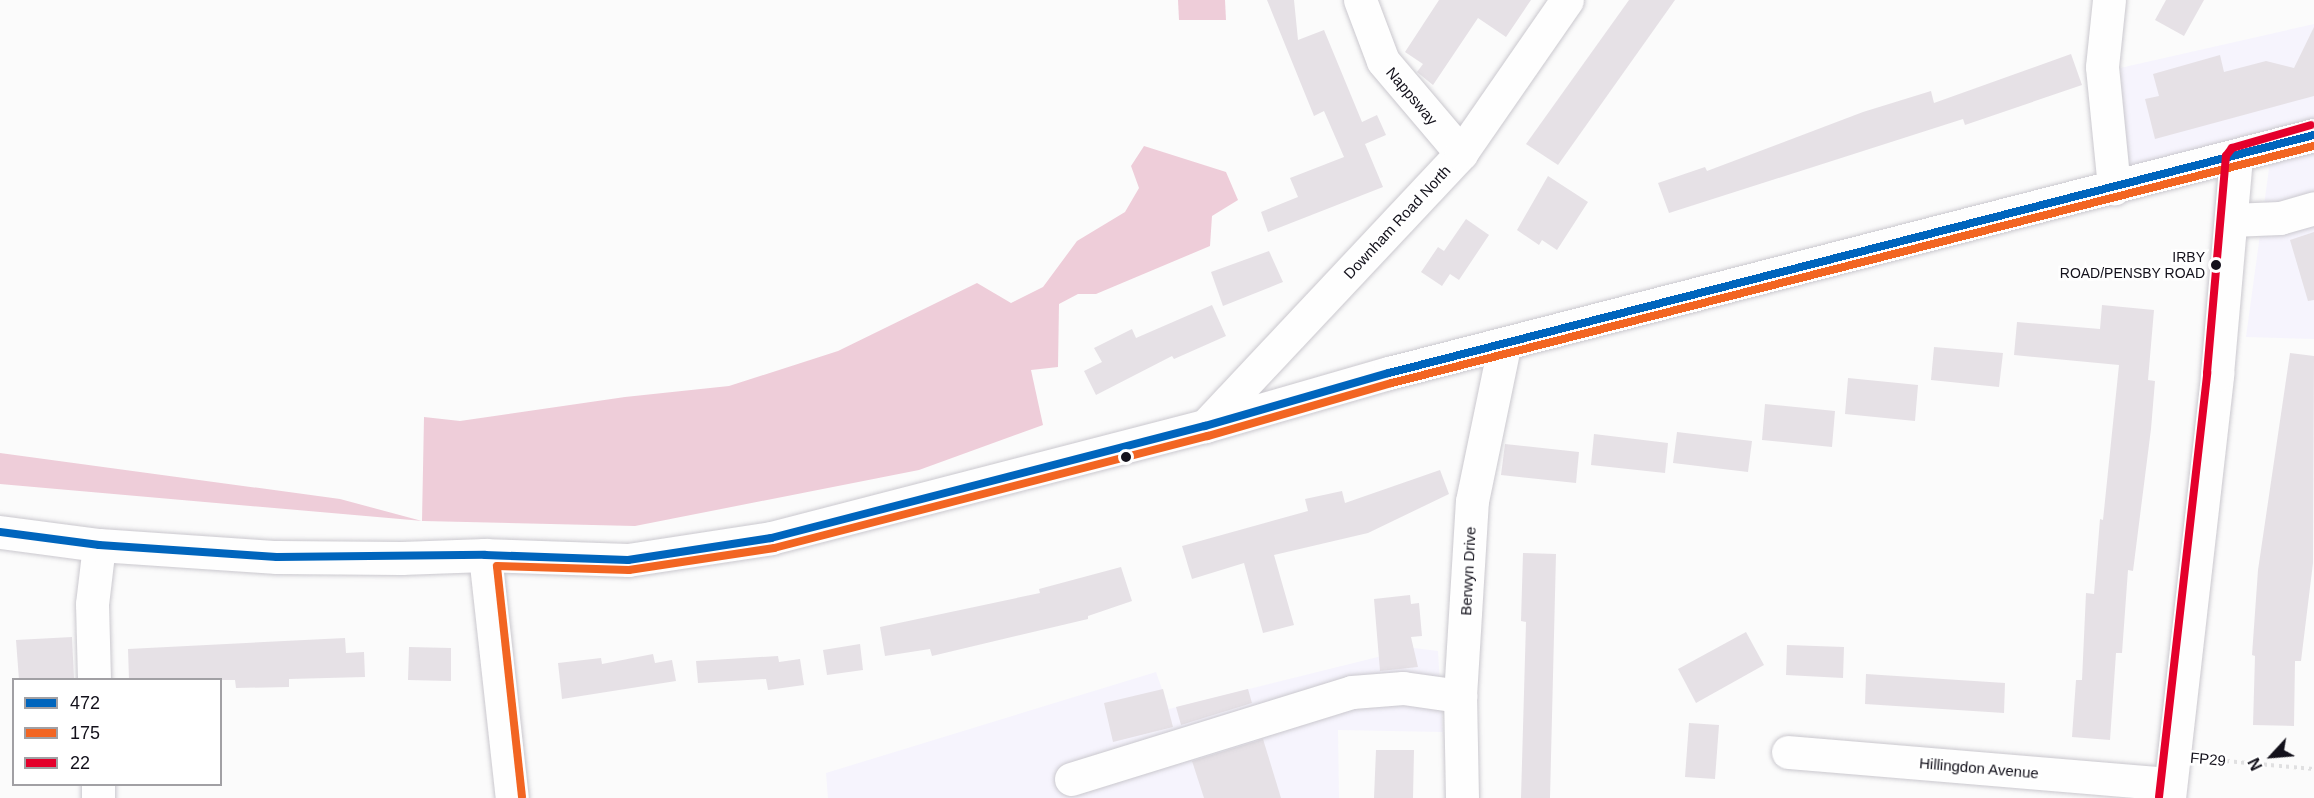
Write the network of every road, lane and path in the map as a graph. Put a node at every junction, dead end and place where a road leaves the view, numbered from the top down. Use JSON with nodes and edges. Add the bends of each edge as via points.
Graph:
{"nodes":[{"id":1,"x":1360,"y":0,"type":"edge"},
{"id":2,"x":1567,"y":0,"type":"edge"},
{"id":3,"x":2109,"y":0,"type":"edge"},
{"id":4,"x":2314,"y":135,"type":"edge"},
{"id":5,"x":1461,"y":153,"type":"junction"},
{"id":6,"x":2236,"y":158,"type":"junction"},
{"id":7,"x":2114,"y":188,"type":"junction"},
{"id":8,"x":2314,"y":208,"type":"edge"},
{"id":9,"x":2231,"y":219,"type":"junction"},
{"id":10,"x":1504,"y":346,"type":"junction"},
{"id":11,"x":1205,"y":426,"type":"junction"},
{"id":12,"x":0,"y":532,"type":"edge"},
{"id":13,"x":99,"y":545,"type":"junction"},
{"id":14,"x":485,"y":555,"type":"junction"},
{"id":15,"x":94,"y":678,"type":"edge"},
{"id":16,"x":1460,"y":696,"type":"junction"},
{"id":17,"x":1788,"y":752,"type":"dead end"},
{"id":18,"x":2314,"y":769,"type":"edge"},
{"id":19,"x":1071,"y":779,"type":"dead end"},
{"id":20,"x":2171,"y":779,"type":"edge"},
{"id":21,"x":512,"y":798,"type":"edge"},
{"id":22,"x":1462,"y":798,"type":"edge"}],
"edges":[{"from":1,"to":5,"type":"street","name":"Nappsway","via":[[1383,61]]},
{"from":2,"to":5,"type":"street","name":"Downham Road North"},
{"from":3,"to":7,"type":"street","via":[[2102,67]]},
{"from":4,"to":6,"type":"street"},
{"from":5,"to":11,"type":"street","name":"Downham Road North"},
{"from":6,"to":7,"type":"street"},
{"from":6,"to":9,"type":"street"},
{"from":7,"to":10,"type":"street"},
{"from":8,"to":9,"type":"street","via":[[2280,218]]},
{"from":9,"to":20,"type":"street"},
{"from":10,"to":11,"type":"street","via":[[1389,373]]},
{"from":10,"to":16,"type":"street","name":"Berwyn Drive","via":[[1472,501]]},
{"from":11,"to":14,"type":"street","via":[[771,538],[628,560]]},
{"from":12,"to":13,"type":"street"},
{"from":13,"to":14,"type":"street","via":[[277,557]]},
{"from":13,"to":15,"type":"street","via":[[92,604]]},
{"from":14,"to":21,"type":"street"},
{"from":16,"to":19,"type":"street","via":[[1403,688],[1352,692]]},
{"from":16,"to":22,"type":"street","name":"Berwyn Drive"},
{"from":17,"to":20,"type":"street","name":"Hillingdon Avenue"},
{"from":18,"to":20,"type":"path","name":"FP29"}]}
